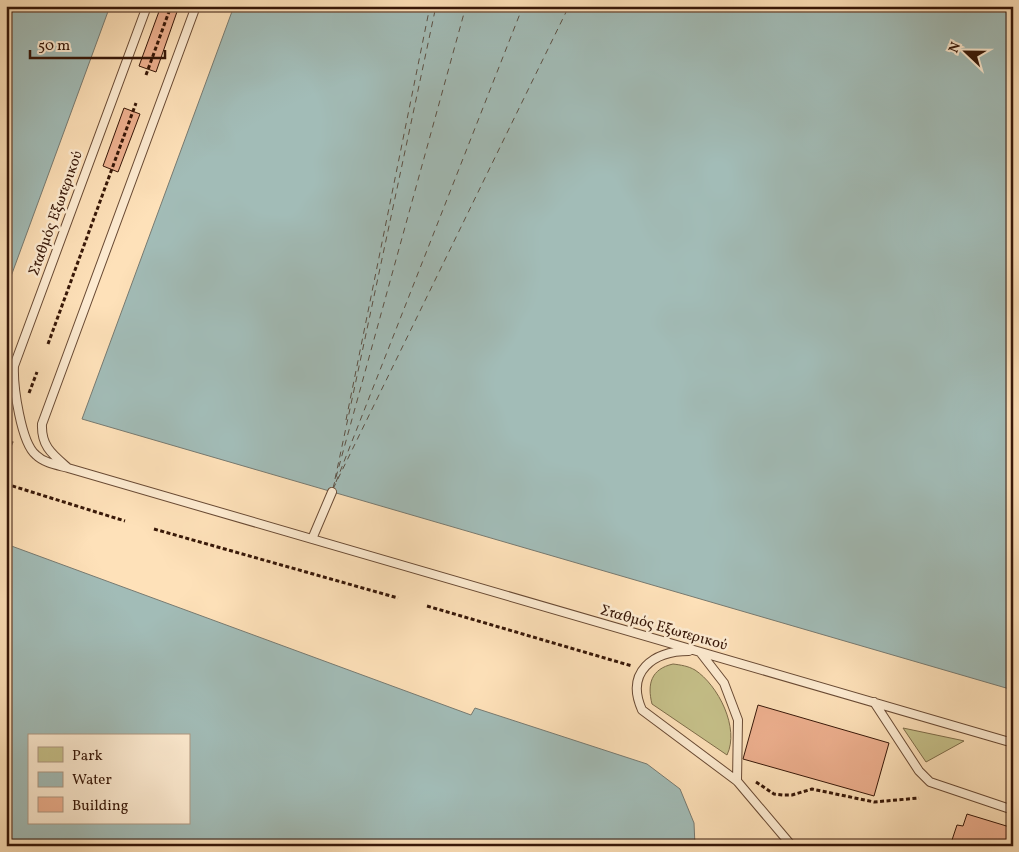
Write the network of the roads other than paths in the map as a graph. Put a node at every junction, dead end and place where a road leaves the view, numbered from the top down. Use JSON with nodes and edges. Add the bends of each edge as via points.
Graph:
{"nodes":[{"id":1,"x":147,"y":6,"type":"edge"},
{"id":2,"x":196,"y":6,"type":"edge"},
{"id":3,"x":68,"y":468,"type":"junction"},
{"id":4,"x":332,"y":492,"type":"dead end"},
{"id":5,"x":312,"y":539,"type":"junction"},
{"id":6,"x":699,"y":651,"type":"junction"},
{"id":7,"x":874,"y":702,"type":"junction"},
{"id":8,"x":1011,"y":741,"type":"edge"},
{"id":9,"x":737,"y":781,"type":"junction"},
{"id":10,"x":1013,"y":810,"type":"edge"},
{"id":11,"x":792,"y":846,"type":"edge"}],
"edges":[{"from":1,"to":3,"type":"lane","name":"Σταθμός Εξωτερικού","via":[[14,366],[29,449],[44,461]]},
{"from":2,"to":3,"type":"lane","name":"Σταθμός Εξωτερικού","via":[[42,424],[41,435],[48,452]]},
{"from":3,"to":5,"type":"lane","name":"Σταθμός Εξωτερικού"},
{"from":4,"to":5,"type":"lane"},
{"from":5,"to":6,"type":"lane","name":"Σταθμός Εξωτερικού"},
{"from":6,"to":7,"type":"lane","name":"Σταθμός Εξωτερικού"},
{"from":6,"to":9,"type":"lane","via":[[724,683],[738,720]]},
{"from":6,"to":9,"type":"lane","via":[[671,651],[657,657],[644,669],[637,686],[638,701],[642,710]]},
{"from":7,"to":8,"type":"lane","name":"Σταθμός Εξωτερικού"},
{"from":7,"to":10,"type":"lane","via":[[925,779],[940,787]]},
{"from":9,"to":11,"type":"lane"}]}
